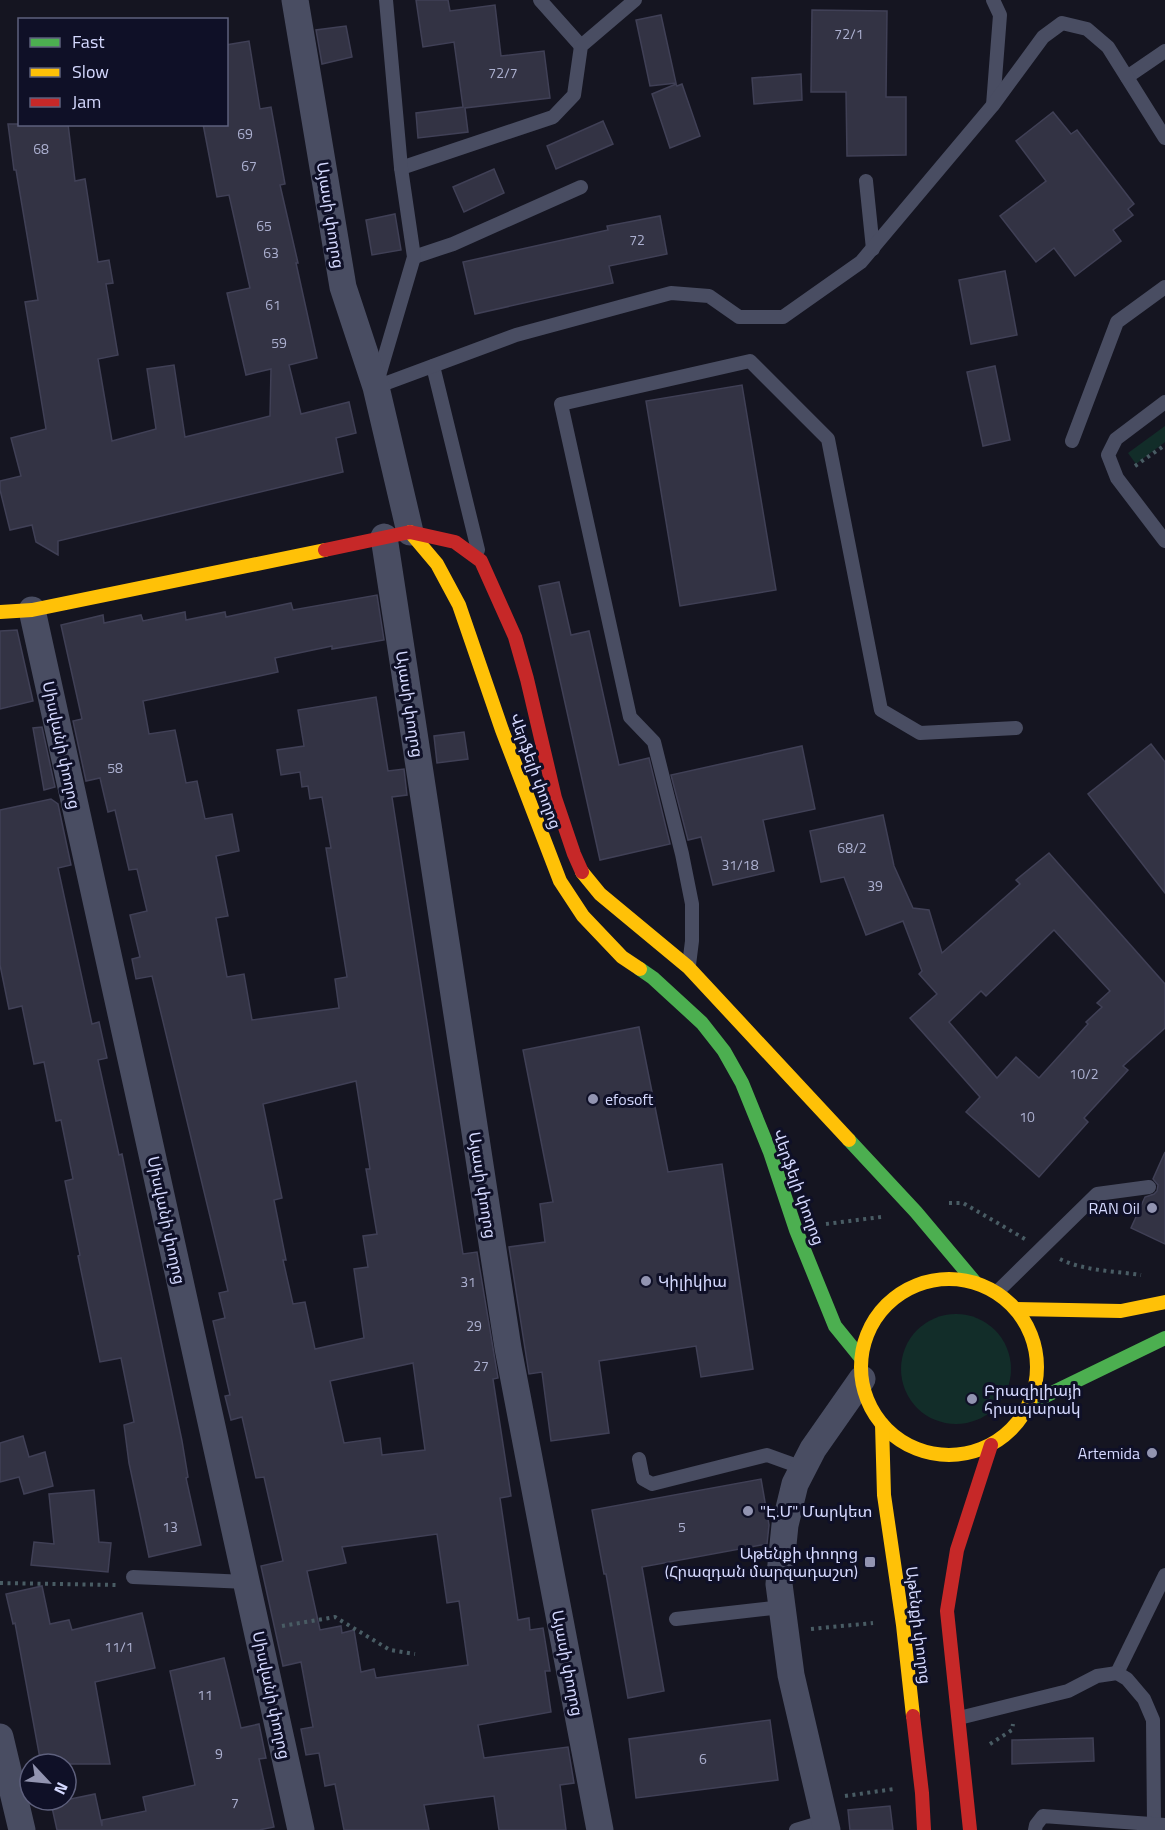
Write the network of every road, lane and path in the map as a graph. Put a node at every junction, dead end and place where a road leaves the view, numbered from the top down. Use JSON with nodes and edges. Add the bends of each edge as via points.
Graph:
{"nodes":[{"id":1,"x":295,"y":0,"type":"edge"},
{"id":2,"x":386,"y":0,"type":"edge"},
{"id":3,"x":540,"y":0,"type":"edge"},
{"id":4,"x":635,"y":0,"type":"edge"},
{"id":5,"x":993,"y":0,"type":"edge"},
{"id":6,"x":581,"y":46,"type":"junction"},
{"id":7,"x":1165,"y":51,"type":"edge"},
{"id":8,"x":1127,"y":77,"type":"junction"},
{"id":9,"x":993,"y":105,"type":"junction"},
{"id":10,"x":1165,"y":138,"type":"edge"},
{"id":11,"x":401,"y":168,"type":"junction"},
{"id":12,"x":866,"y":181,"type":"dead end"},
{"id":13,"x":581,"y":186,"type":"dead end"},
{"id":14,"x":873,"y":249,"type":"junction"},
{"id":15,"x":414,"y":257,"type":"junction"},
{"id":16,"x":1165,"y":287,"type":"edge"},
{"id":17,"x":433,"y":366,"type":"junction"},
{"id":18,"x":375,"y":387,"type":"junction"},
{"id":19,"x":1165,"y":402,"type":"edge"},
{"id":20,"x":1072,"y":441,"type":"dead end"},
{"id":21,"x":1165,"y":445,"type":"edge"},
{"id":22,"x":1117,"y":478,"type":"junction"},
{"id":23,"x":397,"y":534,"type":"junction"},
{"id":24,"x":1165,"y":541,"type":"edge"},
{"id":25,"x":481,"y":561,"type":"junction"},
{"id":26,"x":32,"y":610,"type":"junction"},
{"id":27,"x":0,"y":612,"type":"edge"},
{"id":28,"x":1016,"y":728,"type":"dead end"},
{"id":29,"x":688,"y":967,"type":"junction"},
{"id":30,"x":1149,"y":1187,"type":"dead end"},
{"id":31,"x":891,"y":1215,"type":"dead end"},
{"id":32,"x":826,"y":1224,"type":"dead end"},
{"id":33,"x":974,"y":1281,"type":"junction"},
{"id":34,"x":997,"y":1292,"type":"junction"},
{"id":35,"x":1165,"y":1302,"type":"edge"},
{"id":36,"x":1016,"y":1309,"type":"junction"},
{"id":37,"x":1161,"y":1345,"type":"edge"},
{"id":38,"x":861,"y":1369,"type":"junction"},
{"id":39,"x":1029,"y":1404,"type":"junction"},
{"id":40,"x":882,"y":1424,"type":"junction"},
{"id":41,"x":991,"y":1445,"type":"junction"},
{"id":42,"x":639,"y":1459,"type":"dead end"},
{"id":43,"x":803,"y":1468,"type":"junction"},
{"id":44,"x":1165,"y":1575,"type":"edge"},
{"id":45,"x":134,"y":1577,"type":"joint"},
{"id":46,"x":247,"y":1582,"type":"junction"},
{"id":47,"x":0,"y":1583,"type":"edge"},
{"id":48,"x":782,"y":1607,"type":"junction"},
{"id":49,"x":675,"y":1619,"type":"dead end"},
{"id":50,"x":882,"y":1623,"type":"dead end"},
{"id":51,"x":843,"y":1626,"type":"dead end"},
{"id":52,"x":257,"y":1629,"type":"junction"},
{"id":53,"x":415,"y":1654,"type":"dead end"},
{"id":54,"x":1116,"y":1673,"type":"junction"},
{"id":55,"x":959,"y":1718,"type":"junction"},
{"id":56,"x":0,"y":1737,"type":"edge"},
{"id":57,"x":897,"y":1788,"type":"dead end"},
{"id":58,"x":825,"y":1817,"type":"edge"},
{"id":59,"x":1159,"y":1824,"type":"edge"},
{"id":60,"x":22,"y":1830,"type":"edge"},
{"id":61,"x":301,"y":1830,"type":"edge"},
{"id":62,"x":600,"y":1830,"type":"edge"},
{"id":63,"x":796,"y":1830,"type":"edge"},
{"id":64,"x":924,"y":1830,"type":"edge"},
{"id":65,"x":970,"y":1830,"type":"edge"},
{"id":66,"x":1035,"y":1830,"type":"edge"}],
"edges":[{"from":1,"to":18,"type":"street","name":"Այասի փողոց","via":[[343,287]]},
{"from":2,"to":11,"type":"lane"},
{"from":3,"to":6,"type":"lane"},
{"from":4,"to":6,"type":"lane"},
{"from":5,"to":9,"type":"lane","via":[[1000,15]]},
{"from":6,"to":11,"type":"lane","via":[[574,94],[553,117]]},
{"from":7,"to":8,"type":"lane"},
{"from":8,"to":9,"type":"lane","via":[[1108,47],[1087,29],[1062,23],[1043,37]]},
{"from":8,"to":10,"type":"lane"},
{"from":9,"to":14,"type":"lane"},
{"from":11,"to":15,"type":"lane"},
{"from":12,"to":14,"type":"lane"},
{"from":13,"to":15,"type":"lane","via":[[453,244]]},
{"from":14,"to":17,"type":"lane","via":[[861,262],[783,317],[740,317],[709,296],[671,293],[516,335]]},
{"from":15,"to":18,"type":"lane"},
{"from":16,"to":20,"type":"lane","via":[[1117,322]]},
{"from":17,"to":18,"type":"lane"},
{"from":17,"to":25,"type":"lane"},
{"from":18,"to":23,"type":"street","name":"Այասի փողոց"},
{"from":19,"to":22,"type":"lane","via":[[1116,439],[1108,455]]},
{"from":21,"to":22,"type":"path"},
{"from":22,"to":24,"type":"lane"},
{"from":23,"to":25,"type":"street","via":[[455,542]]},
{"from":23,"to":26,"type":"street"},
{"from":23,"to":38,"type":"street","name":"Վերֆելի փողոց","via":[[437,564],[459,604],[560,881],[583,916],[622,957],[653,978],[702,1023],[742,1083],[835,1326]]},
{"from":23,"to":62,"type":"street","name":"Այասի փողոց","via":[[508,1348]]},
{"from":25,"to":29,"type":"street","via":[[515,638],[555,798],[584,876],[600,894]]},
{"from":26,"to":27,"type":"street"},
{"from":26,"to":46,"type":"street","name":"Սիսվանի փողոց"},
{"from":28,"to":29,"type":"lane","via":[[920,733],[881,710],[828,439],[750,361],[561,404],[630,717],[654,742],[682,854],[692,904]]},
{"from":29,"to":33,"type":"street","via":[[916,1212]]},
{"from":30,"to":34,"type":"lane","via":[[1097,1194]]},
{"from":31,"to":32,"type":"path"},
{"from":33,"to":34,"type":"street"},
{"from":33,"to":38,"type":"street","via":[[948,1278],[922,1282],[899,1293],[867,1333]]},
{"from":34,"to":36,"type":"street"},
{"from":35,"to":36,"type":"street","via":[[1121,1311]]},
{"from":36,"to":39,"type":"street","via":[[1030,1330],[1037,1354],[1037,1379]]},
{"from":37,"to":39,"type":"street"},
{"from":38,"to":40,"type":"street","via":[[866,1395]]},
{"from":38,"to":43,"type":"street"},
{"from":39,"to":41,"type":"street","via":[[1014,1427]]},
{"from":40,"to":41,"type":"street","via":[[899,1440],[921,1451],[944,1455],[969,1453]]},
{"from":40,"to":64,"type":"street","name":"Աթենքի փողոց","via":[[884,1495],[904,1636]]},
{"from":41,"to":55,"type":"street","name":"Աթենքի փողոց","via":[[957,1550],[947,1611]]},
{"from":42,"to":43,"type":"lane","via":[[643,1479],[652,1484],[767,1455]]},
{"from":43,"to":48,"type":"street","via":[[785,1525],[779,1584]]},
{"from":44,"to":54,"type":"lane"},
{"from":45,"to":46,"type":"lane"},
{"from":45,"to":47,"type":"path","via":[[116,1586]]},
{"from":46,"to":52,"type":"street","name":"Սիսվանի փողոց"},
{"from":48,"to":49,"type":"lane"},
{"from":48,"to":58,"type":"street","via":[[791,1675]]},
{"from":50,"to":51,"type":"path"},
{"from":52,"to":53,"type":"path","via":[[335,1617],[390,1650]]},
{"from":52,"to":61,"type":"street","name":"Սիսվանի փողոց"},
{"from":54,"to":55,"type":"lane","via":[[1097,1676],[1068,1691]]},
{"from":54,"to":59,"type":"lane","via":[[1127,1679],[1144,1699],[1153,1720]]},
{"from":55,"to":65,"type":"street","name":"Աթենքի փողոց"},
{"from":56,"to":60,"type":"street"},
{"from":57,"to":58,"type":"path"},
{"from":58,"to":63,"type":"lane"},
{"from":59,"to":66,"type":"lane","via":[[1043,1816]]}]}
